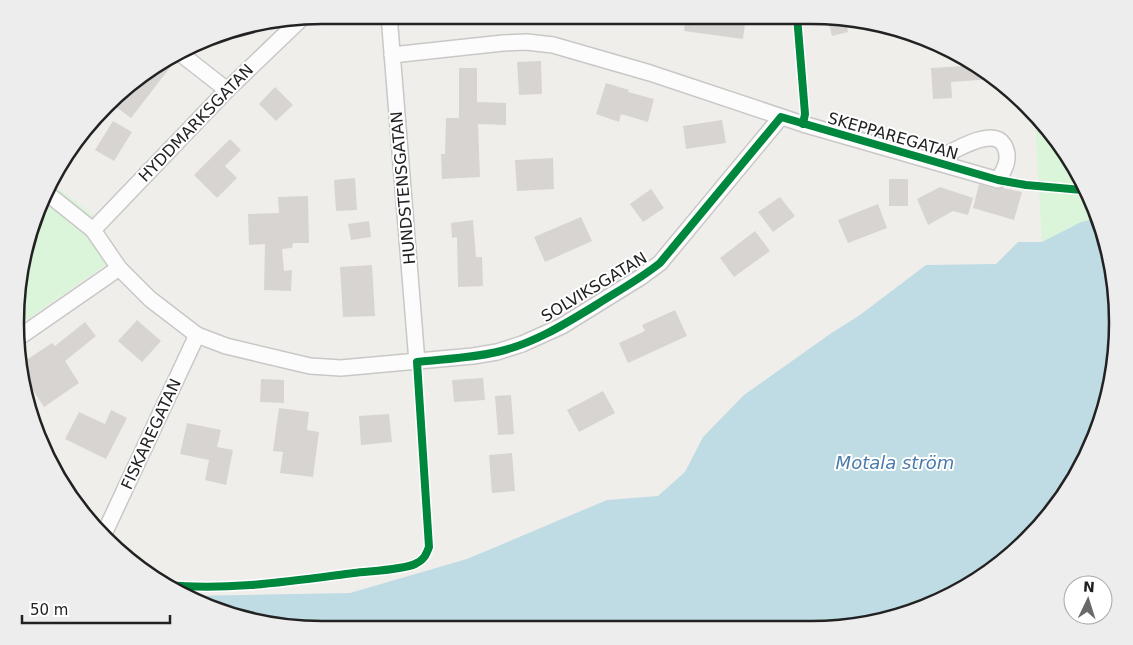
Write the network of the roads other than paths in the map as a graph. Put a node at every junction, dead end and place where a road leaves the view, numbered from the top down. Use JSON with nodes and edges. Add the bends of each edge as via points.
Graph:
{"nodes":[{"id":1,"x":390,"y":24,"type":"edge"},
{"id":2,"x":294,"y":25,"type":"edge"},
{"id":3,"x":392,"y":55,"type":"junction"},
{"id":4,"x":186,"y":57,"type":"edge"},
{"id":5,"x":227,"y":90,"type":"junction"},
{"id":6,"x":781,"y":117,"type":"junction"},
{"id":7,"x":934,"y":162,"type":"dead end"},
{"id":8,"x":52,"y":197,"type":"edge"},
{"id":9,"x":93,"y":230,"type":"junction"},
{"id":10,"x":118,"y":268,"type":"junction"},
{"id":11,"x":24,"y":334,"type":"edge"},
{"id":12,"x":197,"y":335,"type":"junction"},
{"id":13,"x":417,"y":362,"type":"junction"},
{"id":14,"x":106,"y":529,"type":"edge"}],
"edges":[{"from":1,"to":3,"type":"street","name":"HUNDSTENSGATAN"},
{"from":2,"to":5,"type":"street","name":"HYDDMARKSGATAN"},
{"from":3,"to":6,"type":"street","name":"SKEPPAREGATAN","via":[[503,43],[553,45],[650,73]]},
{"from":3,"to":13,"type":"street","name":"HUNDSTENSGATAN"},
{"from":4,"to":5,"type":"street"},
{"from":5,"to":9,"type":"street","name":"HYDDMARKSGATAN"},
{"from":6,"to":7,"type":"street","name":"SKEPPAREGATAN"},
{"from":6,"to":13,"type":"street","name":"SOLVIKSGATAN","via":[[660,263],[641,277],[562,326],[522,344],[497,352]]},
{"from":8,"to":9,"type":"street","name":"SOLVIKSGATAN"},
{"from":9,"to":10,"type":"street","name":"SOLVIKSGATAN"},
{"from":10,"to":11,"type":"street"},
{"from":10,"to":12,"type":"street","name":"SOLVIKSGATAN","via":[[150,299]]},
{"from":12,"to":13,"type":"street","name":"SOLVIKSGATAN","via":[[226,346],[310,366],[341,368]]},
{"from":12,"to":14,"type":"street","name":"FISKAREGATAN"}]}
